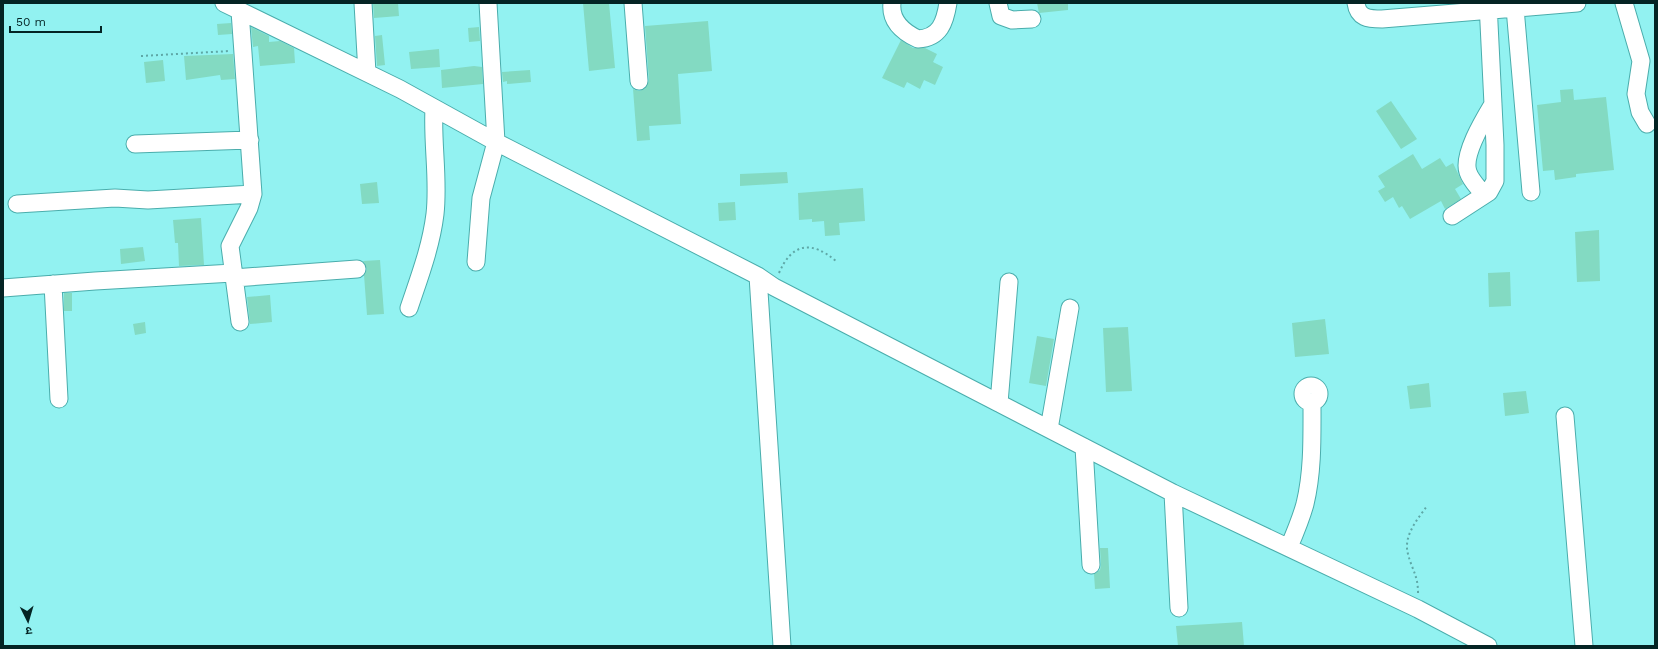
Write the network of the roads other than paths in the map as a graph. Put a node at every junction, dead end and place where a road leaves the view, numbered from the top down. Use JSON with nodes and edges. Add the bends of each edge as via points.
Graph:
{"nodes":[{"id":1,"x":224,"y":3,"type":"edge"},
{"id":2,"x":363,"y":3,"type":"edge"},
{"id":3,"x":488,"y":3,"type":"edge"},
{"id":4,"x":633,"y":3,"type":"edge"},
{"id":5,"x":892,"y":3,"type":"edge"},
{"id":6,"x":948,"y":3,"type":"edge"},
{"id":7,"x":998,"y":3,"type":"edge"},
{"id":8,"x":1356,"y":3,"type":"edge"},
{"id":9,"x":1577,"y":3,"type":"edge"},
{"id":10,"x":1624,"y":3,"type":"edge"},
{"id":11,"x":1488,"y":7,"type":"edge"},
{"id":12,"x":1515,"y":8,"type":"junction"},
{"id":13,"x":247,"y":10,"type":"edge"},
{"id":14,"x":1032,"y":19,"type":"dead end"},
{"id":15,"x":367,"y":73,"type":"junction"},
{"id":16,"x":639,"y":81,"type":"dead end"},
{"id":17,"x":1493,"y":104,"type":"junction"},
{"id":18,"x":434,"y":108,"type":"junction"},
{"id":19,"x":1647,"y":124,"type":"dead end"},
{"id":20,"x":250,"y":140,"type":"junction"},
{"id":21,"x":496,"y":142,"type":"junction"},
{"id":22,"x":135,"y":144,"type":"dead end"},
{"id":23,"x":1531,"y":192,"type":"dead end"},
{"id":24,"x":253,"y":194,"type":"junction"},
{"id":25,"x":1484,"y":195,"type":"junction"},
{"id":26,"x":17,"y":204,"type":"dead end"},
{"id":27,"x":1452,"y":216,"type":"dead end"},
{"id":28,"x":476,"y":262,"type":"dead end"},
{"id":29,"x":357,"y":269,"type":"dead end"},
{"id":30,"x":233,"y":276,"type":"junction"},
{"id":31,"x":758,"y":276,"type":"junction"},
{"id":32,"x":1009,"y":282,"type":"dead end"},
{"id":33,"x":53,"y":284,"type":"junction"},
{"id":34,"x":3,"y":288,"type":"edge"},
{"id":35,"x":408,"y":308,"type":"dead end"},
{"id":36,"x":1070,"y":308,"type":"dead end"},
{"id":37,"x":240,"y":322,"type":"dead end"},
{"id":38,"x":59,"y":399,"type":"dead end"},
{"id":39,"x":1312,"y":402,"type":"dead end"},
{"id":40,"x":998,"y":403,"type":"junction"},
{"id":41,"x":1565,"y":416,"type":"dead end"},
{"id":42,"x":1049,"y":429,"type":"junction"},
{"id":43,"x":1084,"y":447,"type":"junction"},
{"id":44,"x":1173,"y":493,"type":"junction"},
{"id":45,"x":1289,"y":547,"type":"junction"},
{"id":46,"x":1091,"y":565,"type":"dead end"},
{"id":47,"x":1179,"y":608,"type":"dead end"},
{"id":48,"x":782,"y":646,"type":"edge"},
{"id":49,"x":1488,"y":646,"type":"edge"},
{"id":50,"x":1584,"y":646,"type":"edge"}],
"edges":[{"from":1,"to":13,"type":"street"},
{"from":2,"to":15,"type":"street"},
{"from":3,"to":21,"type":"street"},
{"from":4,"to":16,"type":"street"},
{"from":5,"to":6,"type":"street","via":[[893,17],[898,26],[918,39],[933,36],[941,27]]},
{"from":7,"to":14,"type":"street","via":[[1001,16],[1005,19]]},
{"from":8,"to":11,"type":"street","via":[[1359,13],[1371,19],[1451,14]]},
{"from":9,"to":12,"type":"street"},
{"from":10,"to":19,"type":"street","via":[[1641,61],[1636,94],[1640,112]]},
{"from":11,"to":12,"type":"street"},
{"from":11,"to":17,"type":"street"},
{"from":12,"to":23,"type":"street"},
{"from":13,"to":15,"type":"street"},
{"from":13,"to":20,"type":"street","via":[[243,50]]},
{"from":15,"to":18,"type":"street"},
{"from":17,"to":25,"type":"street","via":[[1495,181]]},
{"from":17,"to":25,"type":"street","via":[[1478,130],[1467,165],[1470,176]]},
{"from":18,"to":21,"type":"street"},
{"from":18,"to":35,"type":"street","via":[[435,215],[424,265]]},
{"from":20,"to":22,"type":"street"},
{"from":20,"to":24,"type":"street"},
{"from":21,"to":28,"type":"street","via":[[481,198]]},
{"from":21,"to":31,"type":"street"},
{"from":24,"to":26,"type":"street","via":[[159,200],[115,198]]},
{"from":24,"to":30,"type":"street","via":[[249,208],[230,246]]},
{"from":25,"to":27,"type":"street"},
{"from":29,"to":30,"type":"street"},
{"from":30,"to":33,"type":"street"},
{"from":30,"to":37,"type":"street"},
{"from":31,"to":40,"type":"street","via":[[774,287]]},
{"from":31,"to":48,"type":"street"},
{"from":32,"to":40,"type":"street"},
{"from":33,"to":34,"type":"street"},
{"from":33,"to":38,"type":"street"},
{"from":36,"to":42,"type":"street"},
{"from":39,"to":45,"type":"street","via":[[1312,442],[1307,492],[1303,512]]},
{"from":40,"to":42,"type":"street"},
{"from":41,"to":50,"type":"street"},
{"from":42,"to":43,"type":"street"},
{"from":43,"to":44,"type":"street"},
{"from":43,"to":46,"type":"street"},
{"from":44,"to":45,"type":"street"},
{"from":44,"to":47,"type":"street"},
{"from":45,"to":49,"type":"street"}]}
